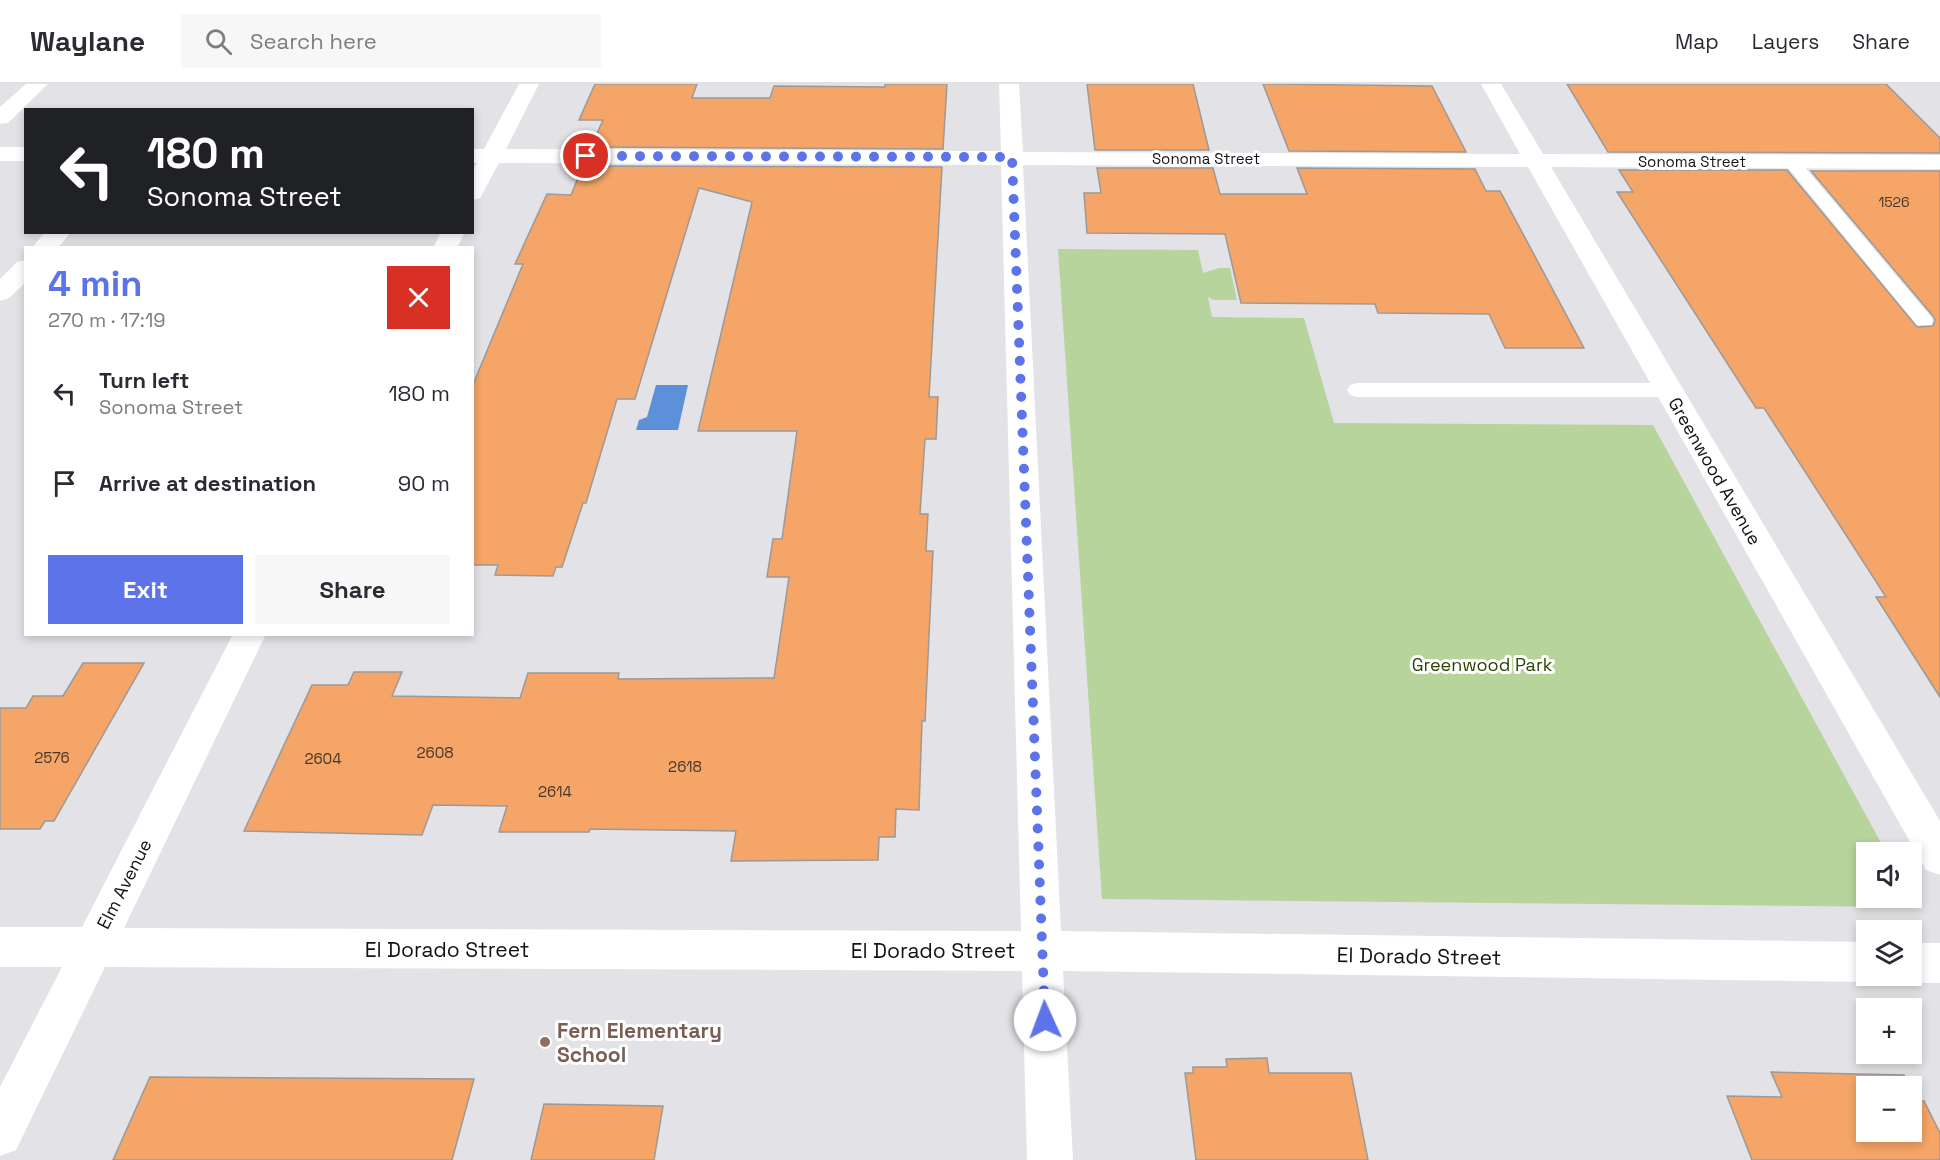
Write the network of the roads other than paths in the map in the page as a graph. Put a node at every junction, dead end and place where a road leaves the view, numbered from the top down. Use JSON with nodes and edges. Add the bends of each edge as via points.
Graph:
{"nodes":[{"id":1,"x":38,"y":84,"type":"edge"},
{"id":2,"x":529,"y":84,"type":"edge"},
{"id":3,"x":1009,"y":84,"type":"edge"},
{"id":4,"x":1491,"y":84,"type":"edge"},
{"id":5,"x":0,"y":118,"type":"edge"},
{"id":6,"x":0,"y":154,"type":"edge"},
{"id":7,"x":24,"y":154,"type":"edge"},
{"id":8,"x":482,"y":156,"type":"edge"},
{"id":9,"x":1012,"y":157,"type":"junction"},
{"id":10,"x":1535,"y":160,"type":"junction"},
{"id":11,"x":1791,"y":161,"type":"junction"},
{"id":12,"x":1940,"y":162,"type":"edge"},
{"id":13,"x":474,"y":186,"type":"edge"},
{"id":14,"x":56,"y":234,"type":"edge"},
{"id":15,"x":46,"y":246,"type":"edge"},
{"id":16,"x":24,"y":269,"type":"edge"},
{"id":17,"x":0,"y":293,"type":"edge"},
{"id":18,"x":1924,"y":321,"type":"dead end"},
{"id":19,"x":1358,"y":390,"type":"dead end"},
{"id":20,"x":1668,"y":390,"type":"junction"},
{"id":21,"x":249,"y":636,"type":"edge"},
{"id":22,"x":1940,"y":857,"type":"edge"},
{"id":23,"x":0,"y":947,"type":"edge"},
{"id":24,"x":92,"y":948,"type":"junction"},
{"id":25,"x":1042,"y":951,"type":"junction"},
{"id":26,"x":1856,"y":962,"type":"edge"},
{"id":27,"x":1922,"y":963,"type":"edge"},
{"id":28,"x":1940,"y":963,"type":"edge"},
{"id":29,"x":0,"y":1134,"type":"edge"},
{"id":30,"x":1050,"y":1160,"type":"edge"}],
"edges":[{"from":1,"to":5,"type":"street"},
{"from":2,"to":8,"type":"street"},
{"from":3,"to":9,"type":"street"},
{"from":4,"to":10,"type":"street","name":"Greenwood Avenue"},
{"from":6,"to":7,"type":"street"},
{"from":8,"to":9,"type":"street","name":"Sonoma Street"},
{"from":8,"to":13,"type":"street"},
{"from":9,"to":10,"type":"street","name":"Sonoma Street"},
{"from":9,"to":25,"type":"street"},
{"from":10,"to":11,"type":"street","name":"Sonoma Street"},
{"from":10,"to":20,"type":"street","name":"Greenwood Avenue"},
{"from":11,"to":12,"type":"street","name":"Sonoma Street"},
{"from":11,"to":18,"type":"lane"},
{"from":14,"to":15,"type":"street"},
{"from":16,"to":17,"type":"street"},
{"from":19,"to":20,"type":"lane"},
{"from":20,"to":22,"type":"street","name":"Greenwood Avenue"},
{"from":21,"to":24,"type":"street","name":"Elm Avenue"},
{"from":23,"to":24,"type":"street","name":"El Dorado Street"},
{"from":24,"to":25,"type":"street","name":"El Dorado Street"},
{"from":24,"to":29,"type":"street","name":"Elm Avenue"},
{"from":25,"to":26,"type":"street","name":"El Dorado Street"},
{"from":25,"to":30,"type":"street"},
{"from":27,"to":28,"type":"street"}]}
